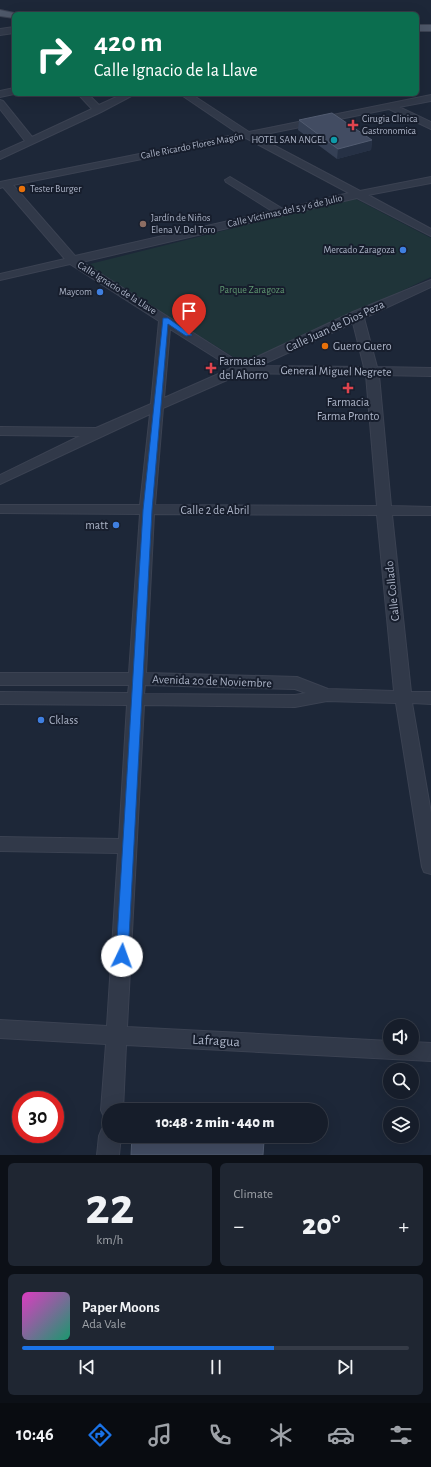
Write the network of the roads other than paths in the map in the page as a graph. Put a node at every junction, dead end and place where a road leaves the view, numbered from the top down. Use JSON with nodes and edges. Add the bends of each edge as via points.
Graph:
{"nodes":[{"id":1,"x":0,"y":13,"type":"edge"},
{"id":2,"x":12,"y":15,"type":"edge"},
{"id":3,"x":0,"y":17,"type":"edge"},
{"id":4,"x":12,"y":19,"type":"edge"},
{"id":5,"x":419,"y":23,"type":"edge"},
{"id":6,"x":431,"y":23,"type":"edge"},
{"id":7,"x":419,"y":28,"type":"edge"},
{"id":8,"x":431,"y":28,"type":"edge"},
{"id":9,"x":12,"y":30,"type":"edge"},
{"id":10,"x":0,"y":32,"type":"edge"},
{"id":11,"x":12,"y":91,"type":"edge"},
{"id":12,"x":0,"y":94,"type":"edge"},
{"id":13,"x":85,"y":96,"type":"edge"},
{"id":14,"x":126,"y":96,"type":"edge"},
{"id":15,"x":188,"y":96,"type":"edge"},
{"id":16,"x":431,"y":98,"type":"edge"},
{"id":17,"x":0,"y":103,"type":"edge"},
{"id":18,"x":389,"y":106,"type":"junction"},
{"id":19,"x":98,"y":110,"type":"junction"},
{"id":20,"x":431,"y":126,"type":"edge"},
{"id":21,"x":247,"y":135,"type":"junction"},
{"id":22,"x":30,"y":141,"type":"junction"},
{"id":23,"x":0,"y":156,"type":"edge"},
{"id":24,"x":230,"y":180,"type":"dead end"},
{"id":25,"x":431,"y":180,"type":"edge"},
{"id":26,"x":3,"y":185,"type":"edge"},
{"id":27,"x":360,"y":194,"type":"junction"},
{"id":28,"x":281,"y":212,"type":"junction"},
{"id":29,"x":431,"y":233,"type":"edge"},
{"id":30,"x":73,"y":261,"type":"junction"},
{"id":31,"x":0,"y":277,"type":"edge"},
{"id":32,"x":431,"y":282,"type":"edge"},
{"id":33,"x":358,"y":315,"type":"junction"},
{"id":34,"x":165,"y":319,"type":"junction"},
{"id":35,"x":241,"y":369,"type":"junction"},
{"id":36,"x":372,"y":372,"type":"junction"},
{"id":37,"x":431,"y":372,"type":"edge"},
{"id":38,"x":157,"y":406,"type":"junction"},
{"id":39,"x":0,"y":431,"type":"edge"},
{"id":40,"x":98,"y":432,"type":"junction"},
{"id":41,"x":0,"y":480,"type":"edge"},
{"id":42,"x":0,"y":509,"type":"edge"},
{"id":43,"x":148,"y":510,"type":"junction"},
{"id":44,"x":431,"y":511,"type":"edge"},
{"id":45,"x":384,"y":512,"type":"junction"},
{"id":46,"x":137,"y":678,"type":"junction"},
{"id":47,"x":0,"y":679,"type":"edge"},
{"id":48,"x":327,"y":695,"type":"junction"},
{"id":49,"x":403,"y":697,"type":"junction"},
{"id":50,"x":0,"y":698,"type":"edge"},
{"id":51,"x":431,"y":698,"type":"edge"},
{"id":52,"x":136,"y":700,"type":"junction"},
{"id":53,"x":0,"y":844,"type":"edge"},
{"id":54,"x":128,"y":846,"type":"junction"},
{"id":55,"x":431,"y":867,"type":"edge"},
{"id":56,"x":0,"y":1029,"type":"edge"},
{"id":57,"x":117,"y":1035,"type":"junction"},
{"id":58,"x":431,"y":1052,"type":"edge"},
{"id":59,"x":112,"y":1103,"type":"edge"},
{"id":60,"x":109,"y":1143,"type":"edge"},
{"id":61,"x":108,"y":1155,"type":"edge"}],
"edges":[{"from":1,"to":2,"type":"main road"},
{"from":3,"to":4,"type":"main road"},
{"from":5,"to":6,"type":"main road"},
{"from":7,"to":8,"type":"main road"},
{"from":9,"to":10,"type":"street"},
{"from":11,"to":12,"type":"street"},
{"from":13,"to":19,"type":"street"},
{"from":14,"to":19,"type":"street"},
{"from":15,"to":21,"type":"street"},
{"from":16,"to":18,"type":"street","name":"Calle Ricardo Flores Magón"},
{"from":17,"to":22,"type":"street"},
{"from":18,"to":20,"type":"street"},
{"from":18,"to":21,"type":"street","name":"Calle Ricardo Flores Magón"},
{"from":19,"to":22,"type":"street"},
{"from":21,"to":26,"type":"street","name":"Calle Ricardo Flores Magón"},
{"from":21,"to":27,"type":"street"},
{"from":22,"to":23,"type":"street"},
{"from":24,"to":28,"type":"street"},
{"from":25,"to":27,"type":"street","name":"Calle Víctimas del 5 y 6 de Julio"},
{"from":26,"to":30,"type":"street","name":"Calle Ignacio de la Llave"},
{"from":27,"to":28,"type":"street","name":"Calle Víctimas del 5 y 6 de Julio"},
{"from":27,"to":29,"type":"street"},
{"from":28,"to":30,"type":"street","name":"Calle Víctimas del 5 y 6 de Julio"},
{"from":30,"to":31,"type":"street","name":"Calle Víctimas del 5 y 6 de Julio"},
{"from":30,"to":34,"type":"street","name":"Calle Ignacio de la Llave"},
{"from":32,"to":33,"type":"street","name":"Calle Juan de Dios Peza"},
{"from":33,"to":35,"type":"street","name":"Calle Juan de Dios Peza"},
{"from":33,"to":36,"type":"street","name":"Calle Collado"},
{"from":34,"to":35,"type":"street","name":"Calle Ignacio de la Llave"},
{"from":34,"to":38,"type":"street","name":"Calle Ignacio de la Llave"},
{"from":35,"to":36,"type":"street","name":"General Miguel Negrete"},
{"from":35,"to":38,"type":"street","name":"Calle Juan de Dios Peza"},
{"from":36,"to":37,"type":"street","name":"General Miguel Negrete"},
{"from":36,"to":45,"type":"street","name":"Calle Collado"},
{"from":38,"to":40,"type":"street","name":"Calle Juan de Dios Peza"},
{"from":38,"to":43,"type":"street","name":"Calle Ignacio de la Llave"},
{"from":39,"to":40,"type":"street"},
{"from":40,"to":41,"type":"street","name":"Calle Juan de Dios Peza"},
{"from":42,"to":43,"type":"street","name":"Calle 2 de Abril"},
{"from":43,"to":45,"type":"street","name":"Calle 2 de Abril"},
{"from":43,"to":46,"type":"street","name":"Calle Ignacio de la Llave"},
{"from":44,"to":45,"type":"street","name":"Calle 2 de Abril"},
{"from":45,"to":49,"type":"street","name":"Calle Collado"},
{"from":46,"to":47,"type":"street","name":"Avenida 20 de Noviembre"},
{"from":46,"to":48,"type":"street","name":"Avenida 20 de Noviembre","via":[[297,683]]},
{"from":46,"to":52,"type":"street","name":"Calle Ignacio de la Llave"},
{"from":48,"to":49,"type":"street","name":"Avenida 20 de Noviembre"},
{"from":48,"to":52,"type":"street","name":"Avenida 20 de Noviembre","via":[[295,701]]},
{"from":49,"to":51,"type":"street","name":"Avenida 20 de Noviembre"},
{"from":49,"to":55,"type":"street","name":"Calle Collado"},
{"from":50,"to":52,"type":"street","name":"Avenida 20 de Noviembre"},
{"from":52,"to":54,"type":"street","name":"Calle Ignacio de la Llave"},
{"from":53,"to":54,"type":"street"},
{"from":54,"to":57,"type":"street","name":"Calle Ignacio de la Llave"},
{"from":56,"to":57,"type":"street","name":"Lafragua"},
{"from":57,"to":58,"type":"street","name":"Lafragua"},
{"from":57,"to":59,"type":"street","name":"Calle Ignacio de la Llave"},
{"from":60,"to":61,"type":"street"}]}
